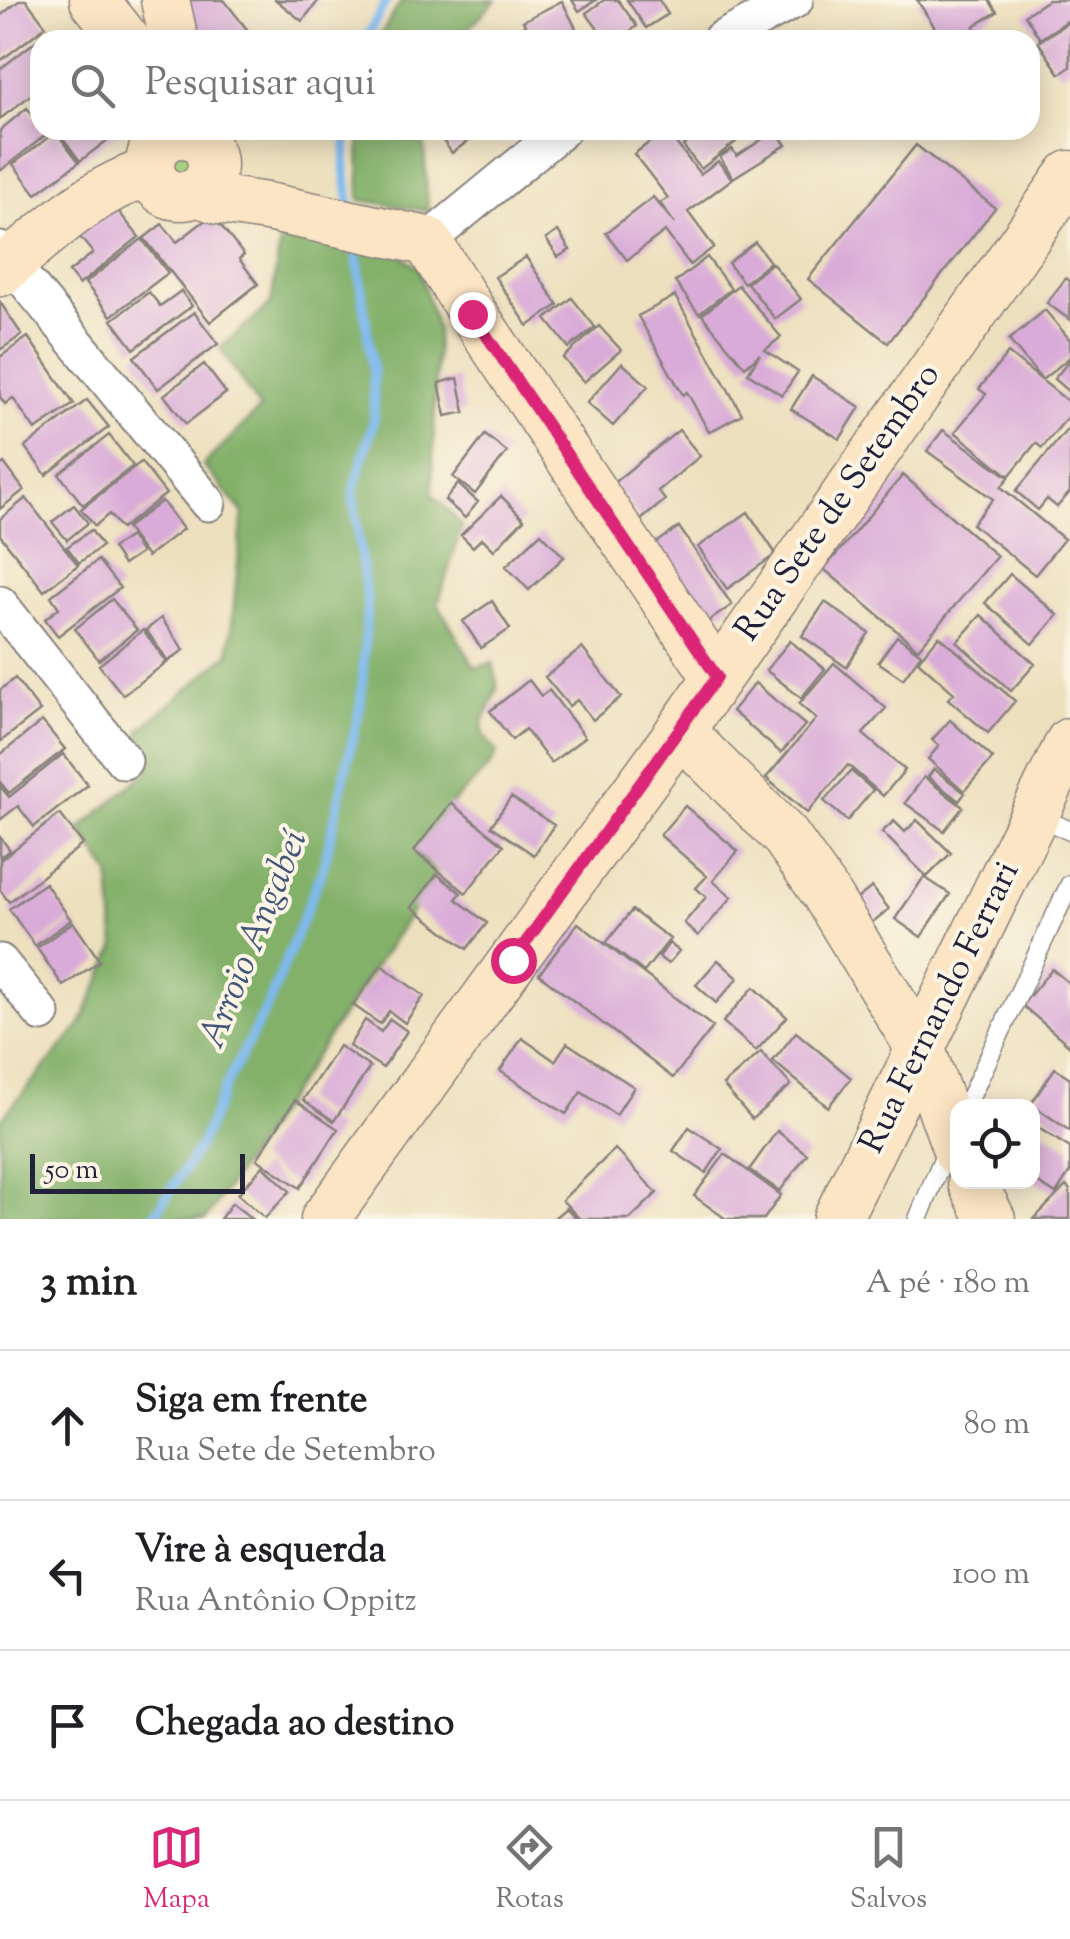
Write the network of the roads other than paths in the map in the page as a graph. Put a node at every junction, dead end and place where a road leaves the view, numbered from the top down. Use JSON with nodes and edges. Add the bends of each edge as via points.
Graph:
{"nodes":[{"id":1,"x":94,"y":0,"type":"edge"},
{"id":2,"x":166,"y":0,"type":"edge"},
{"id":3,"x":795,"y":0,"type":"edge"},
{"id":4,"x":118,"y":30,"type":"edge"},
{"id":5,"x":172,"y":30,"type":"edge"},
{"id":6,"x":739,"y":30,"type":"edge"},
{"id":7,"x":548,"y":140,"type":"edge"},
{"id":8,"x":184,"y":150,"type":"edge"},
{"id":9,"x":1070,"y":175,"type":"edge"},
{"id":10,"x":410,"y":237,"type":"junction"},
{"id":11,"x":4,"y":262,"type":"edge"},
{"id":12,"x":208,"y":503,"type":"dead end"},
{"id":13,"x":0,"y":604,"type":"edge"},
{"id":14,"x":717,"y":677,"type":"junction"},
{"id":15,"x":680,"y":731,"type":"junction"},
{"id":16,"x":1070,"y":742,"type":"edge"},
{"id":17,"x":124,"y":761,"type":"dead end"},
{"id":18,"x":1052,"y":823,"type":"edge"},
{"id":19,"x":1070,"y":884,"type":"edge"},
{"id":20,"x":0,"y":962,"type":"edge"},
{"id":21,"x":42,"y":1014,"type":"dead end"},
{"id":22,"x":921,"y":1050,"type":"junction"},
{"id":23,"x":973,"y":1099,"type":"edge"},
{"id":24,"x":950,"y":1113,"type":"edge"},
{"id":25,"x":950,"y":1149,"type":"edge"},
{"id":26,"x":976,"y":1189,"type":"edge"},
{"id":27,"x":325,"y":1219,"type":"edge"},
{"id":28,"x":838,"y":1219,"type":"edge"},
{"id":29,"x":918,"y":1219,"type":"edge"},
{"id":30,"x":992,"y":1219,"type":"edge"}],
"edges":[{"from":1,"to":4,"type":"main road"},
{"from":2,"to":5,"type":"main road"},
{"from":3,"to":6,"type":"street"},
{"from":7,"to":10,"type":"street"},
{"from":8,"to":10,"type":"main road","via":[[220,200]]},
{"from":8,"to":11,"type":"main road","via":[[101,192]]},
{"from":9,"to":14,"type":"main road","name":"Rua Sete de Setembro"},
{"from":10,"to":14,"type":"main road","via":[[472,314]]},
{"from":11,"to":12,"type":"street"},
{"from":13,"to":17,"type":"street"},
{"from":14,"to":15,"type":"main road","name":"Rua Sete de Setembro"},
{"from":15,"to":22,"type":"main road","via":[[785,836]]},
{"from":15,"to":27,"type":"main road","name":"Rua Sete de Setembro"},
{"from":16,"to":18,"type":"main road","name":"Rua Fernando Ferrari"},
{"from":18,"to":22,"type":"main road","name":"Rua Fernando Ferrari"},
{"from":19,"to":23,"type":"lane"},
{"from":20,"to":21,"type":"street"},
{"from":22,"to":24,"type":"main road"},
{"from":22,"to":28,"type":"main road","name":"Rua Fernando Ferrari"},
{"from":25,"to":29,"type":"lane"},
{"from":26,"to":30,"type":"main road"}]}
